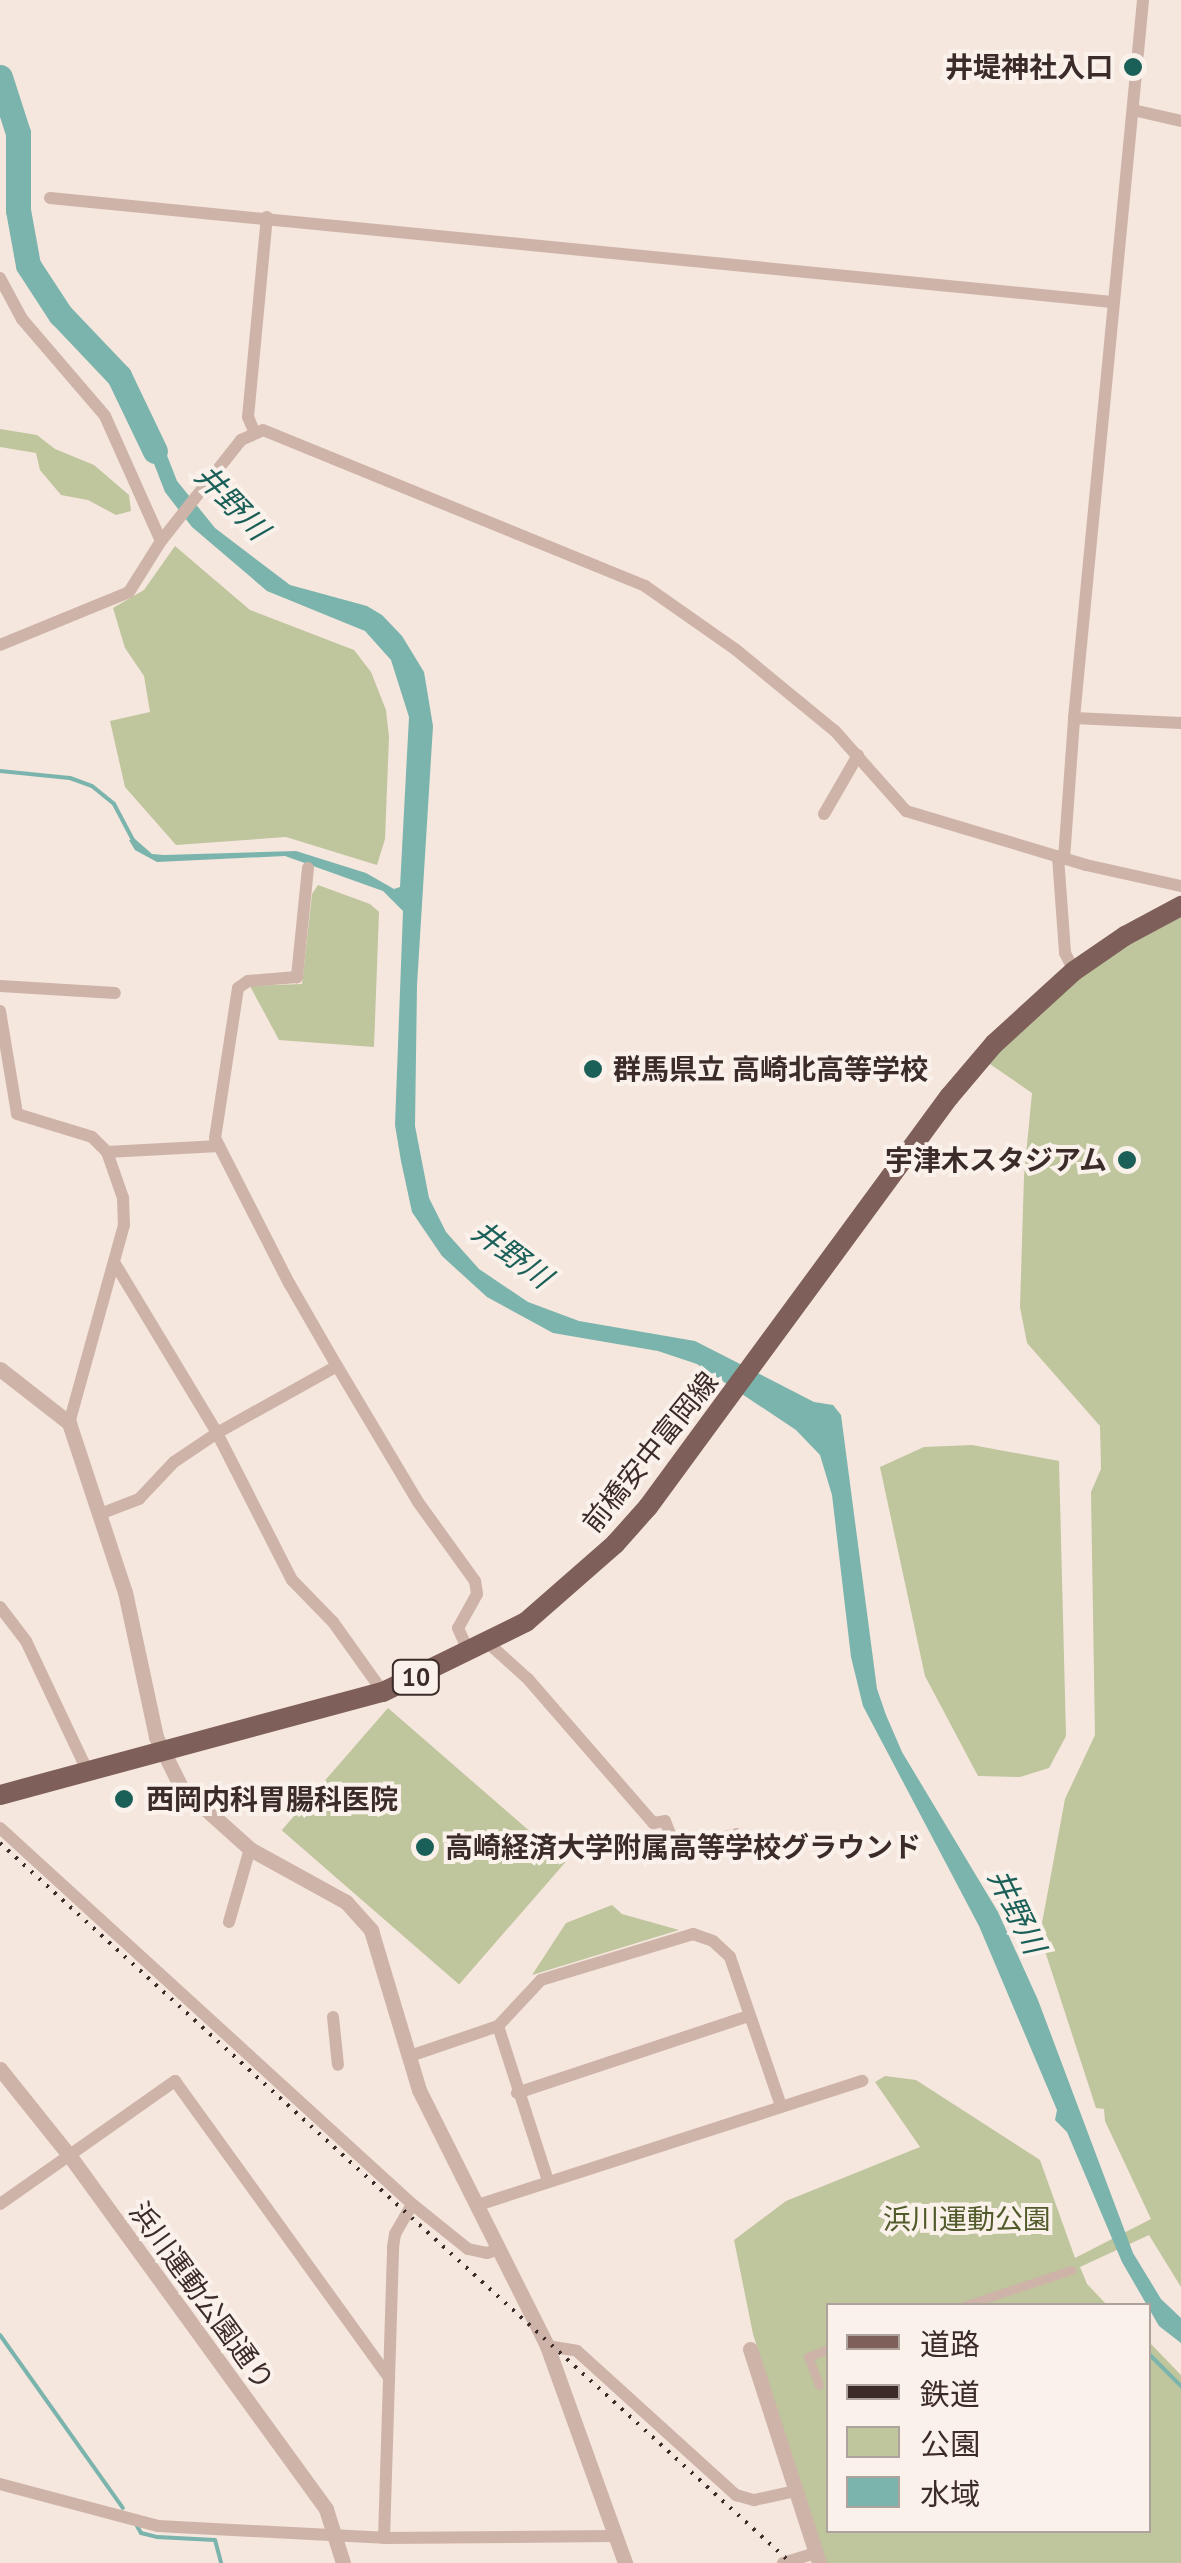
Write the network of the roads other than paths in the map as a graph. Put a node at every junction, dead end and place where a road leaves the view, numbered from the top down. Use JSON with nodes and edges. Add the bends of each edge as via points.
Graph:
{"nodes":[{"id":1,"x":1143,"y":0,"type":"edge"},
{"id":2,"x":1132,"y":110,"type":"junction"},
{"id":3,"x":1181,"y":121,"type":"edge"},
{"id":4,"x":50,"y":198,"type":"dead end"},
{"id":5,"x":267,"y":217,"type":"junction"},
{"id":6,"x":0,"y":278,"type":"edge"},
{"id":7,"x":1112,"y":302,"type":"junction"},
{"id":8,"x":254,"y":430,"type":"junction"},
{"id":9,"x":161,"y":541,"type":"junction"},
{"id":10,"x":0,"y":646,"type":"edge"},
{"id":11,"x":1074,"y":718,"type":"junction"},
{"id":12,"x":1181,"y":723,"type":"edge"},
{"id":13,"x":858,"y":755,"type":"junction"},
{"id":14,"x":824,"y":814,"type":"dead end"},
{"id":15,"x":1061,"y":858,"type":"junction"},
{"id":16,"x":314,"y":869,"type":"dead end"},
{"id":17,"x":1181,"y":886,"type":"edge"},
{"id":18,"x":1181,"y":906,"type":"edge"},
{"id":19,"x":1074,"y":971,"type":"junction"},
{"id":20,"x":0,"y":986,"type":"edge"},
{"id":21,"x":115,"y":993,"type":"dead end"},
{"id":22,"x":0,"y":1011,"type":"edge"},
{"id":23,"x":17,"y":1114,"type":"junction"},
{"id":24,"x":0,"y":1117,"type":"edge"},
{"id":25,"x":220,"y":1146,"type":"junction"},
{"id":26,"x":107,"y":1152,"type":"junction"},
{"id":27,"x":114,"y":1262,"type":"junction"},
{"id":28,"x":337,"y":1366,"type":"junction"},
{"id":29,"x":0,"y":1369,"type":"edge"},
{"id":30,"x":70,"y":1423,"type":"junction"},
{"id":31,"x":217,"y":1433,"type":"junction"},
{"id":32,"x":100,"y":1514,"type":"junction"},
{"id":33,"x":0,"y":1607,"type":"edge"},
{"id":34,"x":478,"y":1648,"type":"junction"},
{"id":35,"x":383,"y":1692,"type":"junction"},
{"id":36,"x":163,"y":1753,"type":"junction"},
{"id":37,"x":88,"y":1772,"type":"junction"},
{"id":38,"x":0,"y":1795,"type":"edge"},
{"id":39,"x":0,"y":1828,"type":"edge"},
{"id":40,"x":737,"y":1834,"type":"dead end"},
{"id":41,"x":250,"y":1849,"type":"junction"},
{"id":42,"x":229,"y":1922,"type":"dead end"},
{"id":43,"x":748,"y":2016,"type":"junction"},
{"id":44,"x":334,"y":2018,"type":"dead end"},
{"id":45,"x":498,"y":2026,"type":"junction"},
{"id":46,"x":410,"y":2056,"type":"junction"},
{"id":47,"x":338,"y":2064,"type":"dead end"},
{"id":48,"x":0,"y":2069,"type":"edge"},
{"id":49,"x":864,"y":2081,"type":"dead end"},
{"id":50,"x":517,"y":2093,"type":"junction"},
{"id":51,"x":780,"y":2106,"type":"junction"},
{"id":52,"x":69,"y":2154,"type":"junction"},
{"id":53,"x":548,"y":2181,"type":"junction"},
{"id":54,"x":0,"y":2204,"type":"edge"},
{"id":55,"x":412,"y":2204,"type":"junction"},
{"id":56,"x":478,"y":2205,"type":"junction"},
{"id":57,"x":499,"y":2249,"type":"junction"},
{"id":58,"x":1071,"y":2270,"type":"dead end"},
{"id":59,"x":972,"y":2303,"type":"edge"},
{"id":60,"x":546,"y":2346,"type":"junction"},
{"id":61,"x":750,"y":2349,"type":"dead end"},
{"id":62,"x":826,"y":2350,"type":"edge"},
{"id":63,"x":389,"y":2378,"type":"junction"},
{"id":64,"x":820,"y":2385,"type":"dead end"},
{"id":65,"x":0,"y":2484,"type":"edge"},
{"id":66,"x":796,"y":2491,"type":"junction"},
{"id":67,"x":337,"y":2535,"type":"junction"},
{"id":68,"x":612,"y":2536,"type":"junction"},
{"id":69,"x":384,"y":2538,"type":"junction"},
{"id":70,"x":817,"y":2558,"type":"edge"},
{"id":71,"x":343,"y":2563,"type":"edge"},
{"id":72,"x":626,"y":2563,"type":"edge"},
{"id":73,"x":783,"y":2563,"type":"edge"}],
"edges":[{"from":1,"to":2,"type":"street"},
{"from":2,"to":3,"type":"street"},
{"from":2,"to":7,"type":"street"},
{"from":4,"to":5,"type":"street"},
{"from":5,"to":7,"type":"street"},
{"from":5,"to":8,"type":"street","via":[[248,417]]},
{"from":6,"to":9,"type":"street","via":[[22,319],[105,416]]},
{"from":7,"to":11,"type":"street"},
{"from":8,"to":9,"type":"street"},
{"from":8,"to":13,"type":"street","via":[[645,586],[735,649]]},
{"from":9,"to":10,"type":"street","via":[[136,584],[118,600]]},
{"from":11,"to":12,"type":"street"},
{"from":11,"to":15,"type":"street"},
{"from":13,"to":14,"type":"street"},
{"from":13,"to":15,"type":"street","via":[[906,811]]},
{"from":15,"to":17,"type":"street"},
{"from":15,"to":19,"type":"street","via":[[1065,952]]},
{"from":16,"to":25,"type":"street","via":[[297,978],[248,980],[238,988],[215,1131]]},
{"from":18,"to":19,"type":"main road","name":"前橋安中富岡線","number":"10"},
{"from":19,"to":34,"type":"main road","name":"前橋安中富岡線","number":"10","via":[[971,1070],[616,1544],[526,1622]]},
{"from":20,"to":21,"type":"street"},
{"from":22,"to":23,"type":"street"},
{"from":23,"to":24,"type":"street"},
{"from":23,"to":26,"type":"street","via":[[92,1137]]},
{"from":25,"to":26,"type":"street"},
{"from":25,"to":28,"type":"street"},
{"from":26,"to":27,"type":"street","via":[[124,1211]]},
{"from":27,"to":30,"type":"street"},
{"from":27,"to":31,"type":"street"},
{"from":28,"to":31,"type":"street"},
{"from":28,"to":34,"type":"street","via":[[418,1502],[476,1581],[477,1594],[458,1628]]},
{"from":29,"to":30,"type":"street"},
{"from":30,"to":32,"type":"street"},
{"from":31,"to":32,"type":"street","via":[[174,1462],[139,1499]]},
{"from":31,"to":35,"type":"street","via":[[292,1580],[333,1622]]},
{"from":32,"to":36,"type":"street"},
{"from":33,"to":37,"type":"street","via":[[26,1641]]},
{"from":34,"to":35,"type":"main road","name":"前橋安中富岡線","number":"10"},
{"from":34,"to":40,"type":"street","via":[[528,1679],[653,1823],[664,1822],[676,1850]]},
{"from":35,"to":36,"type":"main road","name":"前橋安中富岡線","number":"10"},
{"from":36,"to":37,"type":"main road","name":"前橋安中富岡線","number":"10"},
{"from":36,"to":41,"type":"street","via":[[181,1787]]},
{"from":37,"to":38,"type":"main road","name":"前橋安中富岡線","number":"10"},
{"from":39,"to":55,"type":"street"},
{"from":41,"to":42,"type":"street"},
{"from":41,"to":46,"type":"street","via":[[358,1912],[380,1951]]},
{"from":43,"to":45,"type":"street","via":[[730,1956],[712,1941],[686,1934],[541,1980]]},
{"from":43,"to":50,"type":"street"},
{"from":43,"to":51,"type":"street"},
{"from":44,"to":47,"type":"street"},
{"from":45,"to":46,"type":"street"},
{"from":45,"to":50,"type":"street"},
{"from":46,"to":56,"type":"street","via":[[419,2090]]},
{"from":48,"to":52,"type":"street","name":"浜川運動公園通り"},
{"from":49,"to":51,"type":"street"},
{"from":50,"to":53,"type":"street"},
{"from":51,"to":53,"type":"street"},
{"from":52,"to":54,"type":"street"},
{"from":52,"to":63,"type":"street","via":[[174,2081]]},
{"from":52,"to":67,"type":"street","name":"浜川運動公園通り","via":[[326,2509]]},
{"from":53,"to":56,"type":"street"},
{"from":55,"to":57,"type":"street","via":[[468,2249]]},
{"from":55,"to":63,"type":"street","via":[[394,2234]]},
{"from":56,"to":57,"type":"street"},
{"from":57,"to":60,"type":"street"},
{"from":58,"to":59,"type":"street"},
{"from":60,"to":66,"type":"street","via":[[577,2351],[736,2495],[754,2500]]},
{"from":60,"to":68,"type":"street"},
{"from":61,"to":66,"type":"street"},
{"from":62,"to":64,"type":"street","via":[[808,2357]]},
{"from":63,"to":69,"type":"street"},
{"from":65,"to":67,"type":"street","via":[[158,2526]]},
{"from":66,"to":70,"type":"street"},
{"from":67,"to":69,"type":"street"},
{"from":67,"to":71,"type":"street","name":"浜川運動公園通り"},
{"from":68,"to":69,"type":"street"},
{"from":68,"to":72,"type":"street"},
{"from":70,"to":73,"type":"street"}]}
